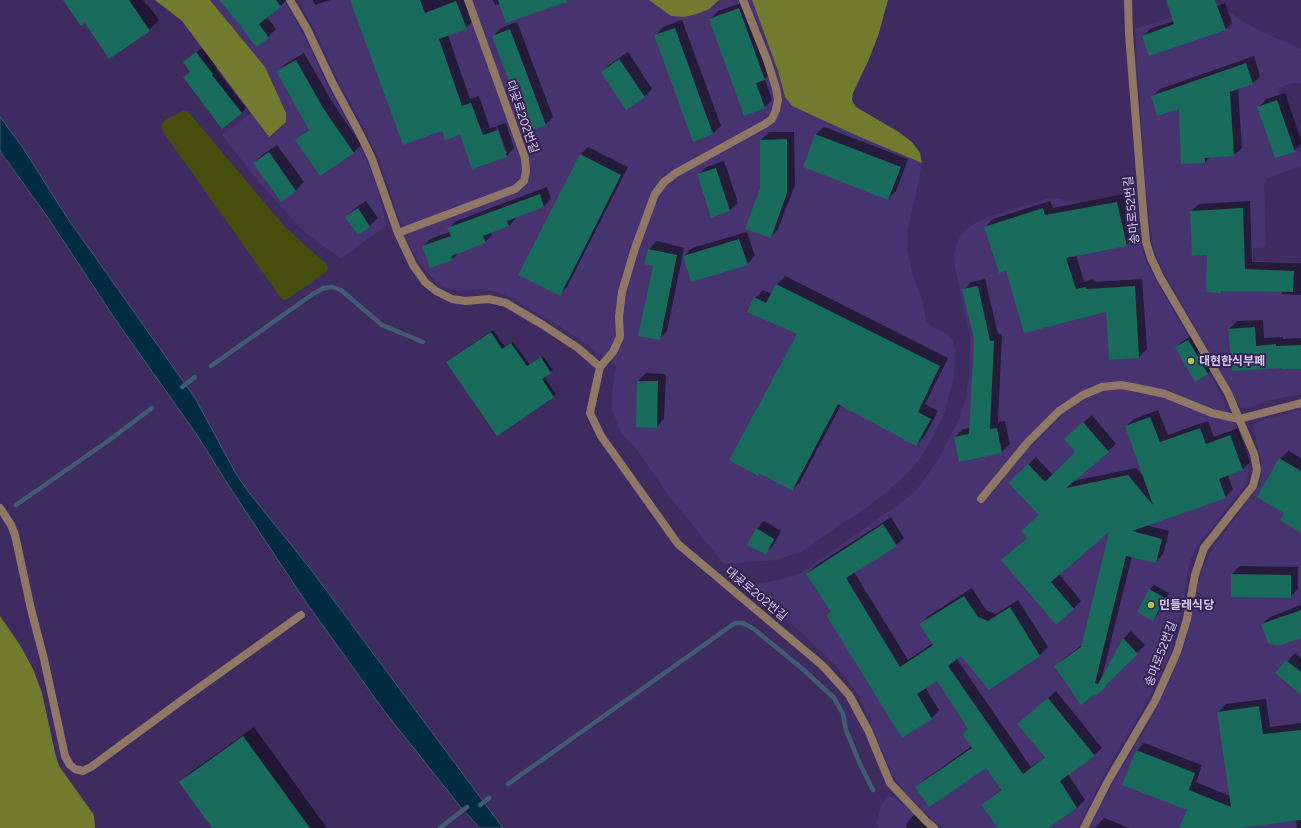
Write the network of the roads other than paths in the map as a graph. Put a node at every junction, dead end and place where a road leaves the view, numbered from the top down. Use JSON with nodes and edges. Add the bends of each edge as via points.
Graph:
{"nodes":[{"id":1,"x":290,"y":0,"type":"edge"},
{"id":2,"x":468,"y":0,"type":"edge"},
{"id":3,"x":742,"y":0,"type":"edge"},
{"id":4,"x":1128,"y":0,"type":"edge"},
{"id":5,"x":398,"y":233,"type":"junction"},
{"id":6,"x":600,"y":367,"type":"junction"},
{"id":7,"x":1301,"y":403,"type":"edge"},
{"id":8,"x":1239,"y":419,"type":"junction"},
{"id":9,"x":981,"y":499,"type":"dead end"},
{"id":10,"x":0,"y":508,"type":"edge"},
{"id":11,"x":301,"y":615,"type":"dead end"},
{"id":12,"x":934,"y":828,"type":"edge"},
{"id":13,"x":1084,"y":828,"type":"edge"}],
"edges":[{"from":1,"to":5,"type":"street","via":[[308,29],[372,159]]},
{"from":2,"to":5,"type":"street","name":"대곶로202번길","via":[[525,158],[524,181],[515,189]]},
{"from":3,"to":6,"type":"street","name":"대곶로202번길","via":[[776,88],[776,110],[772,119],[676,173],[664,182],[655,194],[622,292],[620,336],[613,352]]},
{"from":4,"to":8,"type":"street","name":"송마로52번길","via":[[1146,242],[1160,277],[1228,393]]},
{"from":5,"to":6,"type":"street","via":[[413,266],[425,282],[436,291],[452,299],[490,299],[506,303],[578,348]]},
{"from":6,"to":12,"type":"street","name":"대곶로202번길","via":[[590,413],[601,436],[678,544],[824,666],[849,695],[868,730],[890,784]]},
{"from":7,"to":8,"type":"street"},
{"from":8,"to":9,"type":"street","via":[[1212,413],[1165,394],[1121,385],[1102,387],[1083,395],[1059,411],[1028,442]]},
{"from":8,"to":13,"type":"street","name":"송마로52번길","via":[[1254,454],[1257,470],[1253,486],[1204,548],[1177,652],[1155,701]]},
{"from":10,"to":11,"type":"street","via":[[15,535],[65,756],[70,765],[83,771]]}]}
